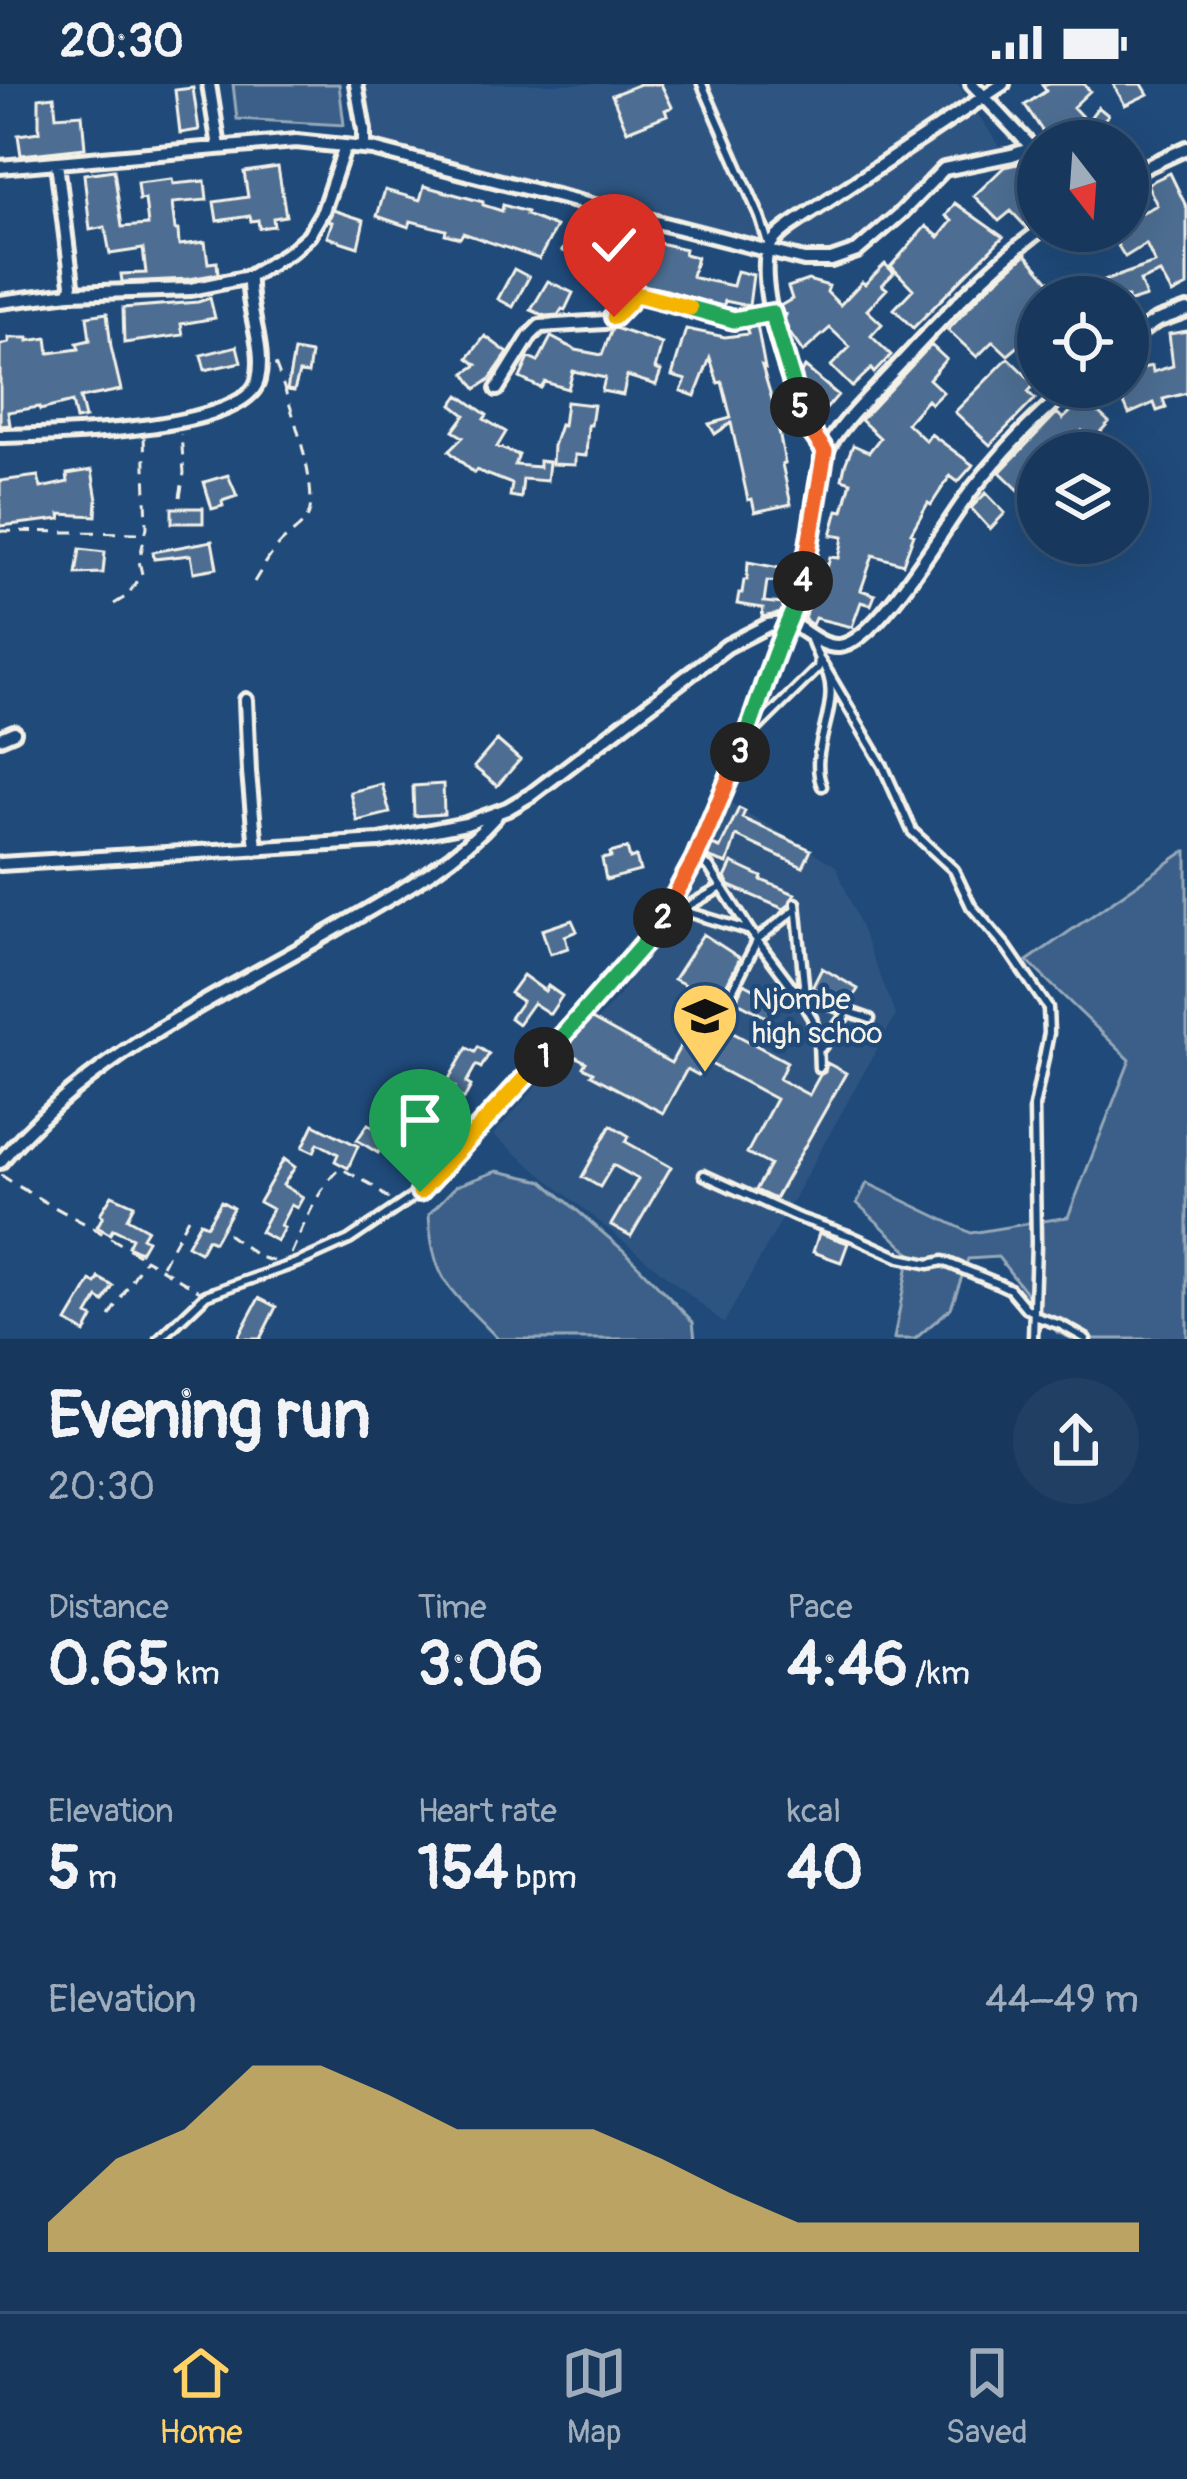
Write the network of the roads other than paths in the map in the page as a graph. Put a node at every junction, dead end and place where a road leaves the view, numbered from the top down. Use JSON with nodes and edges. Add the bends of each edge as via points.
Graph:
{"nodes":[{"id":1,"x":209,"y":84,"type":"edge"},
{"id":2,"x":356,"y":84,"type":"edge"},
{"id":3,"x":701,"y":84,"type":"edge"},
{"id":4,"x":972,"y":84,"type":"edge"},
{"id":5,"x":1003,"y":84,"type":"edge"},
{"id":6,"x":983,"y":97,"type":"junction"},
{"id":7,"x":1017,"y":132,"type":"edge"},
{"id":8,"x":344,"y":146,"type":"junction"},
{"id":9,"x":219,"y":147,"type":"junction"},
{"id":10,"x":364,"y":148,"type":"junction"},
{"id":11,"x":1187,"y":148,"type":"edge"},
{"id":12,"x":1017,"y":154,"type":"edge"},
{"id":13,"x":57,"y":163,"type":"junction"},
{"id":14,"x":1149,"y":165,"type":"edge"},
{"id":15,"x":0,"y":167,"type":"edge"},
{"id":16,"x":768,"y":248,"type":"junction"},
{"id":17,"x":1017,"y":250,"type":"edge"},
{"id":18,"x":249,"y":278,"type":"junction"},
{"id":19,"x":70,"y":292,"type":"junction"},
{"id":20,"x":0,"y":302,"type":"edge"},
{"id":21,"x":1187,"y":310,"type":"edge"},
{"id":22,"x":772,"y":313,"type":"junction"},
{"id":23,"x":1149,"y":326,"type":"edge"},
{"id":24,"x":497,"y":388,"type":"dead end"},
{"id":25,"x":1048,"y":408,"type":"edge"},
{"id":26,"x":0,"y":436,"type":"edge"},
{"id":27,"x":825,"y":451,"type":"junction"},
{"id":28,"x":790,"y":622,"type":"junction"},
{"id":29,"x":808,"y":633,"type":"junction"},
{"id":30,"x":819,"y":659,"type":"junction"},
{"id":31,"x":826,"y":671,"type":"junction"},
{"id":32,"x":246,"y":700,"type":"dead end"},
{"id":33,"x":14,"y":732,"type":"dead end"},
{"id":34,"x":0,"y":738,"type":"edge"},
{"id":35,"x":745,"y":740,"type":"junction"},
{"id":36,"x":822,"y":786,"type":"dead end"},
{"id":37,"x":499,"y":813,"type":"junction"},
{"id":38,"x":256,"y":849,"type":"junction"},
{"id":39,"x":695,"y":859,"type":"junction"},
{"id":40,"x":0,"y":864,"type":"edge"},
{"id":41,"x":722,"y":887,"type":"junction"},
{"id":42,"x":672,"y":903,"type":"junction"},
{"id":43,"x":681,"y":910,"type":"junction"},
{"id":44,"x":750,"y":931,"type":"junction"},
{"id":45,"x":758,"y":939,"type":"junction"},
{"id":46,"x":802,"y":995,"type":"junction"},
{"id":47,"x":725,"y":1005,"type":"dead end"},
{"id":48,"x":847,"y":1013,"type":"junction"},
{"id":49,"x":870,"y":1019,"type":"dead end"},
{"id":50,"x":818,"y":1051,"type":"junction"},
{"id":51,"x":819,"y":1068,"type":"dead end"},
{"id":52,"x":0,"y":1162,"type":"edge"},
{"id":53,"x":704,"y":1175,"type":"dead end"},
{"id":54,"x":1034,"y":1314,"type":"junction"},
{"id":55,"x":160,"y":1339,"type":"edge"},
{"id":56,"x":1033,"y":1339,"type":"edge"},
{"id":57,"x":1086,"y":1339,"type":"edge"}],
"edges":[{"from":1,"to":9,"type":"street"},
{"from":2,"to":10,"type":"street"},
{"from":3,"to":16,"type":"lane"},
{"from":4,"to":6,"type":"street"},
{"from":5,"to":6,"type":"street"},
{"from":6,"to":7,"type":"street"},
{"from":6,"to":16,"type":"street","via":[[783,230]]},
{"from":8,"to":9,"type":"street"},
{"from":8,"to":10,"type":"street"},
{"from":8,"to":18,"type":"street","via":[[309,235]]},
{"from":9,"to":13,"type":"street"},
{"from":10,"to":16,"type":"street"},
{"from":11,"to":14,"type":"street"},
{"from":12,"to":16,"type":"street","via":[[941,170],[847,256],[804,260]]},
{"from":13,"to":15,"type":"street"},
{"from":13,"to":19,"type":"street"},
{"from":16,"to":22,"type":"street"},
{"from":17,"to":27,"type":"street"},
{"from":18,"to":19,"type":"street","via":[[190,289]]},
{"from":18,"to":26,"type":"street","via":[[259,374],[252,392],[144,428]]},
{"from":19,"to":20,"type":"street"},
{"from":21,"to":23,"type":"street"},
{"from":22,"to":24,"type":"street","via":[[729,320],[634,294],[605,322],[540,326]]},
{"from":22,"to":27,"type":"street","via":[[802,414]]},
{"from":25,"to":29,"type":"street","via":[[966,497],[866,630],[839,646]]},
{"from":27,"to":28,"type":"street"},
{"from":28,"to":29,"type":"street"},
{"from":28,"to":35,"type":"lane"},
{"from":28,"to":37,"type":"street","via":[[727,646]]},
{"from":29,"to":30,"type":"lane"},
{"from":30,"to":31,"type":"lane"},
{"from":30,"to":35,"type":"lane"},
{"from":31,"to":36,"type":"lane"},
{"from":31,"to":54,"type":"lane","via":[[912,831],[954,870],[971,906],[1048,1008],[1034,1107]]},
{"from":32,"to":38,"type":"street"},
{"from":33,"to":34,"type":"street"},
{"from":35,"to":39,"type":"lane"},
{"from":37,"to":38,"type":"street","via":[[409,837]]},
{"from":37,"to":52,"type":"street","via":[[386,901],[109,1062]]},
{"from":38,"to":40,"type":"street"},
{"from":39,"to":41,"type":"lane"},
{"from":39,"to":42,"type":"lane"},
{"from":41,"to":43,"type":"lane"},
{"from":41,"to":44,"type":"lane"},
{"from":42,"to":43,"type":"lane"},
{"from":42,"to":55,"type":"lane","via":[[519,1084],[400,1207],[302,1262],[206,1295]]},
{"from":43,"to":44,"type":"lane"},
{"from":44,"to":45,"type":"lane"},
{"from":45,"to":46,"type":"lane"},
{"from":45,"to":46,"type":"lane","via":[[796,906]]},
{"from":45,"to":47,"type":"lane"},
{"from":46,"to":48,"type":"lane"},
{"from":46,"to":50,"type":"lane"},
{"from":48,"to":49,"type":"lane"},
{"from":48,"to":50,"type":"lane"},
{"from":50,"to":51,"type":"lane"},
{"from":53,"to":54,"type":"lane","via":[[900,1258],[943,1261],[997,1282]]},
{"from":54,"to":56,"type":"lane"},
{"from":54,"to":57,"type":"lane"}]}
